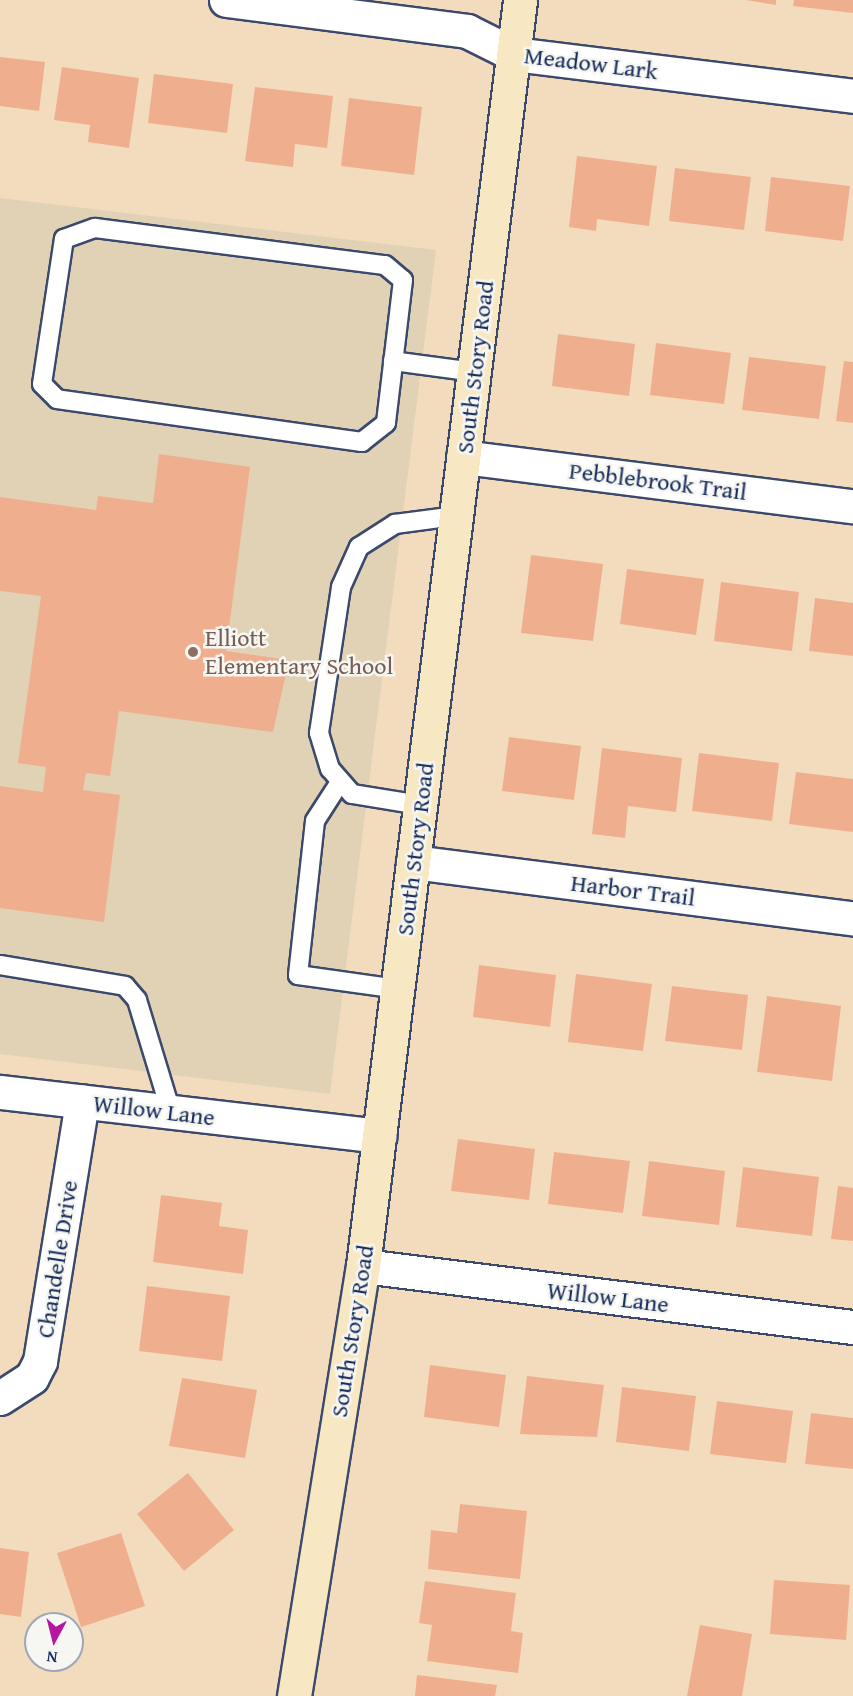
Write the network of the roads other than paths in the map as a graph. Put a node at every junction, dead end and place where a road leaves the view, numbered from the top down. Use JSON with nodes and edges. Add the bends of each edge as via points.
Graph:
{"nodes":[{"id":1,"x":226,"y":0,"type":"edge"},
{"id":2,"x":520,"y":0,"type":"edge"},
{"id":3,"x":513,"y":54,"type":"junction"},
{"id":4,"x":853,"y":96,"type":"edge"},
{"id":5,"x":393,"y":361,"type":"junction"},
{"id":6,"x":474,"y":372,"type":"junction"},
{"id":7,"x":464,"y":457,"type":"junction"},
{"id":8,"x":853,"y":506,"type":"edge"},
{"id":9,"x":456,"y":516,"type":"junction"},
{"id":10,"x":340,"y":782,"type":"junction"},
{"id":11,"x":420,"y":806,"type":"junction"},
{"id":12,"x":413,"y":862,"type":"junction"},
{"id":13,"x":853,"y":918,"type":"edge"},
{"id":14,"x":0,"y":965,"type":"edge"},
{"id":15,"x":397,"y":989,"type":"junction"},
{"id":16,"x":0,"y":1092,"type":"edge"},
{"id":17,"x":82,"y":1101,"type":"junction"},
{"id":18,"x":171,"y":1112,"type":"junction"},
{"id":19,"x":379,"y":1136,"type":"junction"},
{"id":20,"x":363,"y":1266,"type":"junction"},
{"id":21,"x":853,"y":1327,"type":"edge"},
{"id":22,"x":0,"y":1398,"type":"edge"},
{"id":23,"x":294,"y":1696,"type":"edge"}],
"edges":[{"from":1,"to":3,"type":"street","name":"Meadow Lark","via":[[467,32]]},
{"from":2,"to":3,"type":"main road","name":"South Story Road"},
{"from":3,"to":4,"type":"street","name":"Meadow Lark"},
{"from":3,"to":6,"type":"main road","name":"South Story Road"},
{"from":5,"to":5,"type":"lane","via":[[403,280],[385,265],[95,228],[64,238],[42,384],[57,399],[362,442],[386,423]]},
{"from":5,"to":6,"type":"lane"},
{"from":6,"to":7,"type":"main road","name":"South Story Road"},
{"from":7,"to":8,"type":"street","name":"Pebblebrook Trail"},
{"from":7,"to":9,"type":"main road","name":"South Story Road"},
{"from":9,"to":10,"type":"lane","via":[[395,524],[359,547],[347,566],[320,733]]},
{"from":9,"to":11,"type":"main road","name":"South Story Road"},
{"from":10,"to":11,"type":"lane","via":[[367,799]]},
{"from":10,"to":15,"type":"lane","via":[[315,821],[298,975]]},
{"from":11,"to":12,"type":"main road","name":"South Story Road"},
{"from":12,"to":13,"type":"street","name":"Harbor Trail"},
{"from":12,"to":15,"type":"main road","name":"South Story Road"},
{"from":14,"to":18,"type":"lane","via":[[125,986],[137,1000]]},
{"from":15,"to":19,"type":"main road","name":"South Story Road"},
{"from":16,"to":17,"type":"street","name":"Willow Lane"},
{"from":17,"to":18,"type":"street","name":"Willow Lane"},
{"from":17,"to":22,"type":"street","name":"Chandelle Drive","via":[[40,1361],[32,1377]]},
{"from":18,"to":19,"type":"street","name":"Willow Lane"},
{"from":19,"to":20,"type":"main road","name":"South Story Road"},
{"from":20,"to":21,"type":"street","name":"Willow Lane"},
{"from":20,"to":23,"type":"main road","name":"South Story Road"}]}
